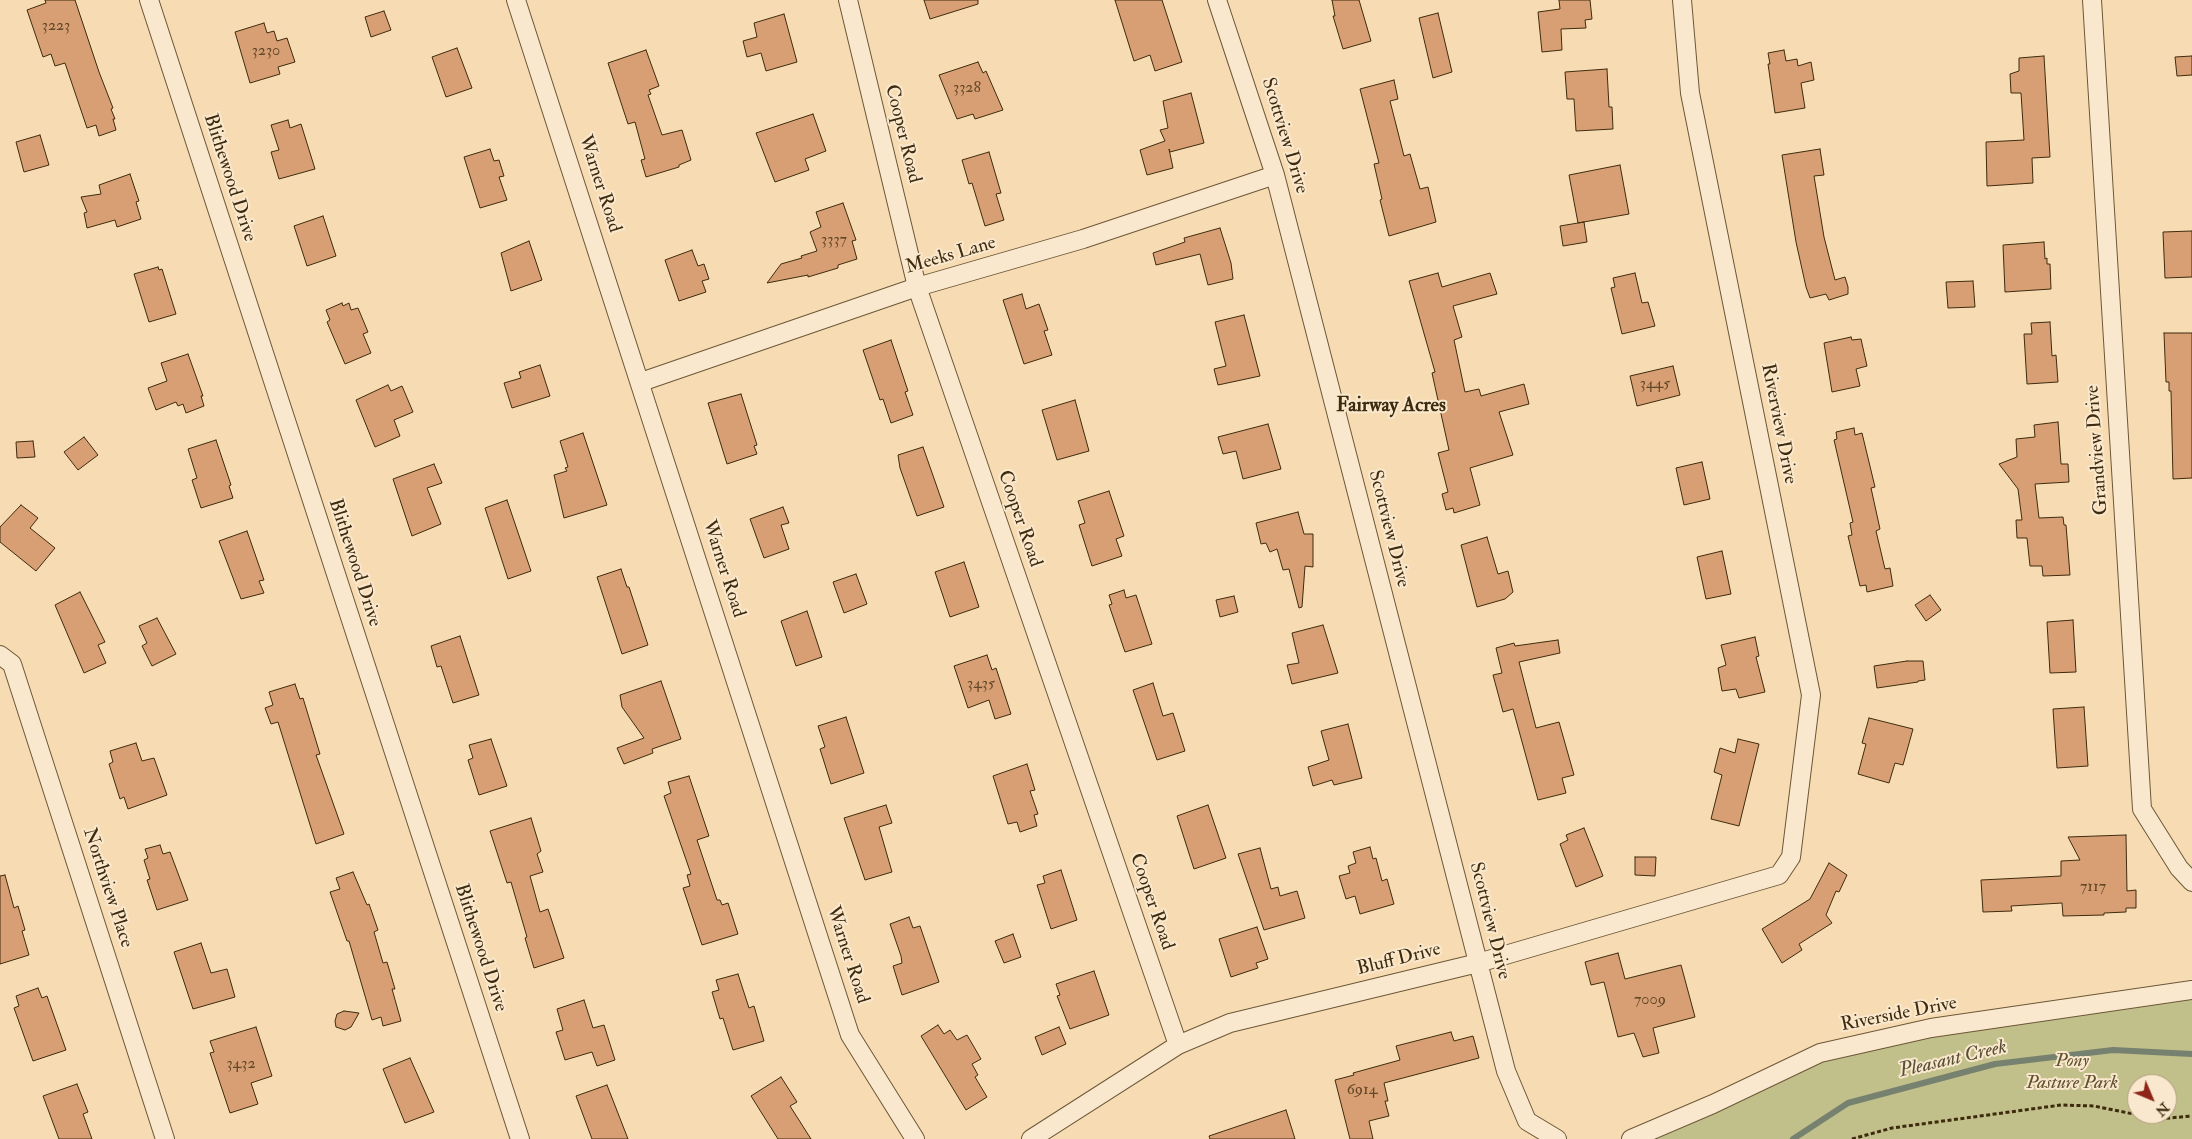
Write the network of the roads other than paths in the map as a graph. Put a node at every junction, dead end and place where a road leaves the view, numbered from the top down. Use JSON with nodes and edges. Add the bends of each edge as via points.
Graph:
{"nodes":[{"id":1,"x":149,"y":0,"type":"edge"},
{"id":2,"x":516,"y":0,"type":"edge"},
{"id":3,"x":848,"y":0,"type":"edge"},
{"id":4,"x":1217,"y":0,"type":"edge"},
{"id":5,"x":1682,"y":0,"type":"edge"},
{"id":6,"x":2092,"y":0,"type":"edge"},
{"id":7,"x":1275,"y":175,"type":"junction"},
{"id":8,"x":917,"y":287,"type":"junction"},
{"id":9,"x":641,"y":382,"type":"junction"},
{"id":10,"x":0,"y":655,"type":"edge"},
{"id":11,"x":1791,"y":857,"type":"joint"},
{"id":12,"x":2192,"y":882,"type":"edge"},
{"id":13,"x":1478,"y":963,"type":"junction"},
{"id":14,"x":2192,"y":990,"type":"edge"},
{"id":15,"x":1178,"y":1044,"type":"junction"},
{"id":16,"x":165,"y":1139,"type":"edge"},
{"id":17,"x":520,"y":1139,"type":"edge"},
{"id":18,"x":915,"y":1139,"type":"edge"},
{"id":19,"x":1030,"y":1139,"type":"edge"},
{"id":20,"x":1557,"y":1139,"type":"edge"},
{"id":21,"x":1631,"y":1139,"type":"edge"}],
"edges":[{"from":1,"to":17,"type":"street","name":"Blithewood Drive"},
{"from":2,"to":9,"type":"street","name":"Warner Road"},
{"from":3,"to":8,"type":"street","name":"Cooper Road"},
{"from":4,"to":7,"type":"street","name":"Scottview Drive"},
{"from":5,"to":11,"type":"street","name":"Riverview Drive","via":[[1690,92],[1811,695]]},
{"from":6,"to":12,"type":"street","name":"Grandview Drive","via":[[2142,809]]},
{"from":7,"to":8,"type":"street","name":"Meeks Lane","via":[[1082,239]]},
{"from":7,"to":13,"type":"street","name":"Scottview Drive"},
{"from":8,"to":9,"type":"street","name":"Meeks Lane"},
{"from":8,"to":15,"type":"street","name":"Cooper Road"},
{"from":9,"to":18,"type":"street","name":"Warner Road","via":[[850,1035]]},
{"from":10,"to":16,"type":"street","name":"Northview Place","via":[[12,664]]},
{"from":11,"to":13,"type":"street","name":"Bluff Drive","via":[[1779,875]]},
{"from":13,"to":15,"type":"street","name":"Bluff Drive","via":[[1230,1023]]},
{"from":13,"to":20,"type":"street","name":"Scottview Drive","via":[[1506,1071],[1527,1121]]},
{"from":14,"to":21,"type":"street","name":"Riverside Drive","via":[[1931,1028],[1820,1053]]},
{"from":15,"to":19,"type":"street","name":"Bluff Drive"}]}
